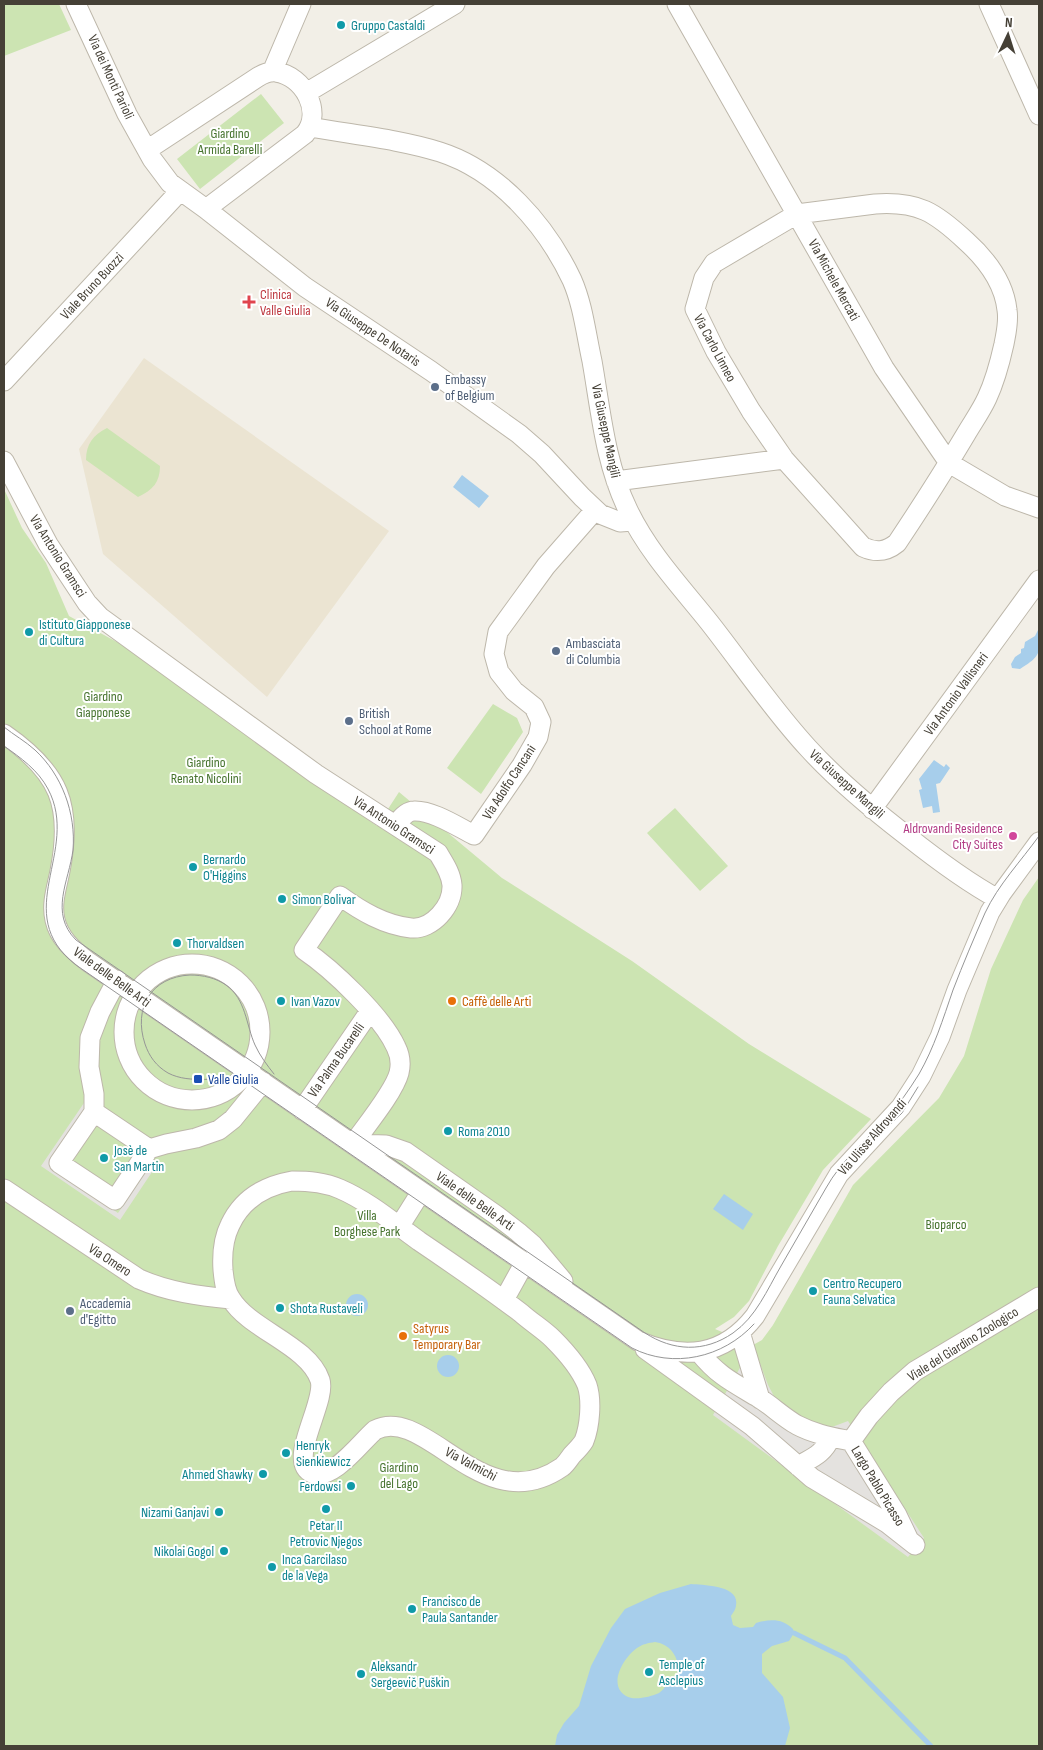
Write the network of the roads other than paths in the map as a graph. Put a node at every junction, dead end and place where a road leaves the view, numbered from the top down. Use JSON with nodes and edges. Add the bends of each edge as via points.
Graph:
{"nodes":[{"id":1,"x":76,"y":4,"type":"edge"},
{"id":2,"x":301,"y":4,"type":"edge"},
{"id":3,"x":455,"y":4,"type":"edge"},
{"id":4,"x":677,"y":4,"type":"edge"},
{"id":5,"x":989,"y":4,"type":"edge"},
{"id":6,"x":272,"y":72,"type":"junction"},
{"id":7,"x":306,"y":93,"type":"junction"},
{"id":8,"x":1039,"y":115,"type":"edge"},
{"id":9,"x":310,"y":127,"type":"junction"},
{"id":10,"x":147,"y":150,"type":"junction"},
{"id":11,"x":180,"y":191,"type":"junction"},
{"id":12,"x":206,"y":209,"type":"junction"},
{"id":13,"x":797,"y":214,"type":"junction"},
{"id":14,"x":4,"y":381,"type":"edge"},
{"id":15,"x":784,"y":459,"type":"junction"},
{"id":16,"x":4,"y":461,"type":"edge"},
{"id":17,"x":949,"y":463,"type":"junction"},
{"id":18,"x":616,"y":481,"type":"junction"},
{"id":19,"x":1039,"y":508,"type":"edge"},
{"id":20,"x":595,"y":510,"type":"junction"},
{"id":21,"x":634,"y":521,"type":"junction"},
{"id":22,"x":1039,"y":580,"type":"edge"},
{"id":23,"x":4,"y":734,"type":"edge"},
{"id":24,"x":872,"y":809,"type":"junction"},
{"id":25,"x":396,"y":825,"type":"junction"},
{"id":26,"x":1039,"y":842,"type":"edge"},
{"id":27,"x":998,"y":899,"type":"junction"},
{"id":28,"x":117,"y":980,"type":"junction"},
{"id":29,"x":136,"y":993,"type":"junction"},
{"id":30,"x":370,"y":1011,"type":"junction"},
{"id":31,"x":256,"y":1077,"type":"junction"},
{"id":32,"x":302,"y":1110,"type":"junction"},
{"id":33,"x":94,"y":1112,"type":"junction"},
{"id":34,"x":353,"y":1144,"type":"junction"},
{"id":35,"x":149,"y":1149,"type":"junction"},
{"id":36,"x":4,"y":1189,"type":"edge"},
{"id":37,"x":422,"y":1192,"type":"junction"},
{"id":38,"x":399,"y":1226,"type":"junction"},
{"id":39,"x":525,"y":1262,"type":"junction"},
{"id":40,"x":575,"y":1296,"type":"junction"},
{"id":41,"x":1039,"y":1296,"type":"edge"},
{"id":42,"x":231,"y":1299,"type":"junction"},
{"id":43,"x":504,"y":1300,"type":"junction"},
{"id":44,"x":740,"y":1332,"type":"junction"},
{"id":45,"x":638,"y":1341,"type":"junction"},
{"id":46,"x":699,"y":1352,"type":"junction"},
{"id":47,"x":760,"y":1399,"type":"junction"},
{"id":48,"x":831,"y":1437,"type":"junction"},
{"id":49,"x":852,"y":1441,"type":"junction"},
{"id":50,"x":798,"y":1466,"type":"junction"}],
"edges":[{"from":1,"to":10,"type":"street","name":"Via dei Monti Parioli"},
{"from":2,"to":6,"type":"street"},
{"from":3,"to":7,"type":"street"},
{"from":4,"to":13,"type":"street","name":"Via Michele Mercati"},
{"from":5,"to":8,"type":"street"},
{"from":6,"to":7,"type":"street","via":[[290,78]]},
{"from":6,"to":10,"type":"street","via":[[258,77]]},
{"from":7,"to":9,"type":"street","via":[[313,114]]},
{"from":9,"to":12,"type":"street","via":[[302,138]]},
{"from":9,"to":18,"type":"street","name":"Via Giuseppe Mangili","via":[[408,144],[447,155],[491,179],[530,216],[572,280],[578,297]]},
{"from":10,"to":11,"type":"street","name":"Via dei Monti Parioli","via":[[165,178]]},
{"from":11,"to":12,"type":"street","name":"Via Giuseppe De Notaris"},
{"from":11,"to":14,"type":"street","name":"Viale Bruno Buozzi"},
{"from":12,"to":20,"type":"street","name":"Via Giuseppe De Notaris","via":[[305,287],[519,434]]},
{"from":13,"to":15,"type":"street","name":"Via Carlo Linneo","via":[[714,263],[706,274],[695,309],[737,389]]},
{"from":13,"to":17,"type":"street","name":"Via Michele Mercati","via":[[884,368]]},
{"from":13,"to":17,"type":"street","name":"Via Carlo Linneo","via":[[887,203],[918,207],[939,217],[979,252],[992,272],[1008,311],[1002,352],[987,399]]},
{"from":15,"to":17,"type":"street","name":"Via Carlo Linneo","via":[[863,547],[875,551],[886,550],[897,543]]},
{"from":15,"to":18,"type":"street"},
{"from":16,"to":25,"type":"street","name":"Via Antonio Gramsci","via":[[48,544],[100,618],[316,774]]},
{"from":17,"to":19,"type":"street","name":"Via Michele Mercati","via":[[1005,496]]},
{"from":18,"to":21,"type":"street","name":"Via Giuseppe Mangili"},
{"from":20,"to":21,"type":"street","name":"Via Giuseppe De Notaris","via":[[620,522]]},
{"from":20,"to":25,"type":"street","name":"Via Adolfo Cancani","via":[[546,566],[498,632],[494,654],[499,672],[514,691],[534,707],[541,722],[538,737],[522,765],[474,835],[430,813],[413,810]]},
{"from":21,"to":24,"type":"street","name":"Via Giuseppe Mangili","via":[[665,567],[802,742]]},
{"from":22,"to":24,"type":"street","name":"Via Antonio Vallisneri"},
{"from":23,"to":28,"type":"street","name":"Viale delle Belle Arti","via":[[37,761],[60,798],[65,836],[53,906],[58,929],[77,953]]},
{"from":24,"to":27,"type":"street","name":"Via Giuseppe Mangili","via":[[953,871]]},
{"from":25,"to":30,"type":"street","name":"Via Antonio Gramsci","via":[[438,853],[447,869],[452,888],[441,915],[429,924],[412,928],[388,923],[340,896],[304,950],[339,978]]},
{"from":26,"to":27,"type":"street","name":"Via Ulisse Aldrovandi"},
{"from":27,"to":44,"type":"street","name":"Via Ulisse Aldrovandi","via":[[921,1076],[901,1107],[839,1174],[761,1308]]},
{"from":28,"to":29,"type":"street","name":"Viale delle Belle Arti"},
{"from":28,"to":33,"type":"street","via":[[90,1038],[88,1058]]},
{"from":29,"to":31,"type":"street","name":"Viale delle Belle Arti"},
{"from":29,"to":31,"type":"street","via":[[124,1022],[125,1044],[137,1073],[153,1088],[182,1100],[204,1099],[224,1093],[240,1081]]},
{"from":29,"to":31,"type":"street","via":[[150,978],[180,965],[202,964],[232,976],[250,995],[260,1021]]},
{"from":30,"to":32,"type":"street","name":"Via Palma Bucarelli"},
{"from":30,"to":34,"type":"street","name":"Via Antonio Gramsci","via":[[397,1049],[399,1074]]},
{"from":31,"to":32,"type":"street","name":"Viale delle Belle Arti"},
{"from":31,"to":35,"type":"street","via":[[234,1119],[219,1130]]},
{"from":32,"to":34,"type":"street","name":"Viale delle Belle Arti"},
{"from":33,"to":35,"type":"street"},
{"from":33,"to":35,"type":"street","via":[[59,1163],[75,1174],[114,1200]]},
{"from":34,"to":37,"type":"street","name":"Viale delle Belle Arti"},
{"from":34,"to":40,"type":"street","name":"Viale delle Belle Arti","via":[[386,1145],[406,1152],[533,1245]]},
{"from":36,"to":42,"type":"street","name":"Via Omero","via":[[139,1279],[184,1294]]},
{"from":37,"to":38,"type":"street"},
{"from":37,"to":39,"type":"street","name":"Viale delle Belle Arti"},
{"from":38,"to":42,"type":"street","via":[[357,1198],[326,1184],[310,1180],[292,1181],[264,1189],[241,1206],[225,1238],[223,1269]]},
{"from":38,"to":43,"type":"street","name":"Via Valmichi"},
{"from":39,"to":40,"type":"street","name":"Viale delle Belle Arti"},
{"from":39,"to":43,"type":"street"},
{"from":40,"to":45,"type":"street","name":"Viale delle Belle Arti"},
{"from":41,"to":49,"type":"street","name":"Viale del Giardino Zoologico","via":[[916,1371],[869,1416]]},
{"from":42,"to":43,"type":"street","name":"Via Valmichi","via":[[256,1323],[293,1349],[319,1378],[321,1389],[303,1456],[305,1466],[311,1472],[320,1475],[337,1468],[369,1435],[380,1428],[392,1427],[416,1434],[478,1472],[520,1483],[543,1477],[563,1466],[583,1441],[590,1415],[587,1386],[574,1363],[552,1338]]},
{"from":44,"to":46,"type":"street","name":"Via Ulisse Aldrovandi","via":[[720,1345]]},
{"from":44,"to":47,"type":"street"},
{"from":45,"to":46,"type":"street","name":"Viale delle Belle Arti","via":[[671,1352]]},
{"from":45,"to":50,"type":"street","name":"Largo Pablo Picasso","via":[[656,1358],[752,1426]]},
{"from":46,"to":47,"type":"street","name":"Largo Pablo Picasso","via":[[732,1383]]},
{"from":47,"to":48,"type":"street","name":"Largo Pablo Picasso","via":[[796,1424]]},
{"from":48,"to":49,"type":"street","name":"Largo Pablo Picasso"},
{"from":48,"to":50,"type":"street","via":[[820,1454]]},
{"from":49,"to":50,"type":"street","name":"Largo Pablo Picasso","via":[[912,1542]]}]}
